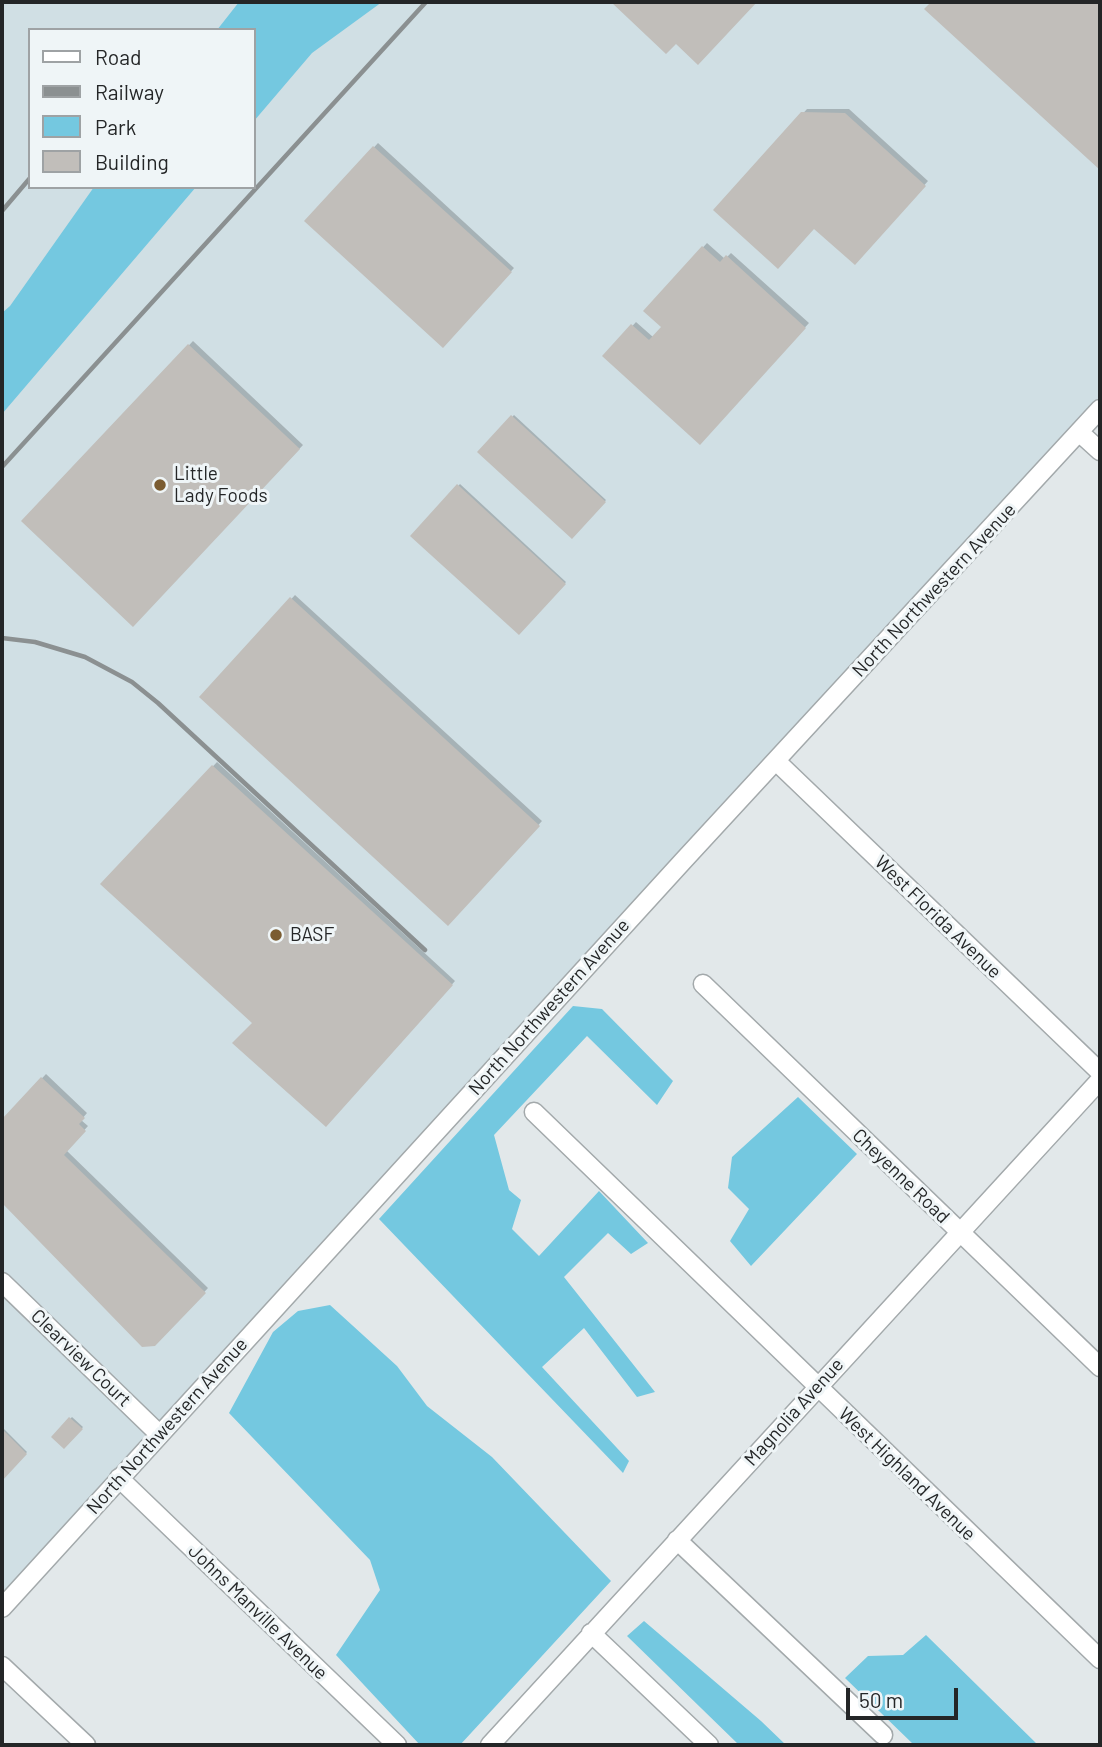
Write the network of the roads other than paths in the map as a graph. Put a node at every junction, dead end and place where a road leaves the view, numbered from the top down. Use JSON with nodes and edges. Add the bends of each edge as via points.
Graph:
{"nodes":[{"id":1,"x":1100,"y":409,"type":"edge"},
{"id":2,"x":1079,"y":432,"type":"junction"},
{"id":3,"x":1100,"y":451,"type":"edge"},
{"id":4,"x":776,"y":761,"type":"junction"},
{"id":5,"x":703,"y":984,"type":"dead end"},
{"id":6,"x":1100,"y":1072,"type":"edge"},
{"id":7,"x":1100,"y":1080,"type":"edge"},
{"id":8,"x":534,"y":1112,"type":"dead end"},
{"id":9,"x":958,"y":1232,"type":"junction"},
{"id":10,"x":2,"y":1282,"type":"edge"},
{"id":11,"x":1100,"y":1367,"type":"edge"},
{"id":12,"x":817,"y":1387,"type":"junction"},
{"id":13,"x":159,"y":1434,"type":"junction"},
{"id":14,"x":119,"y":1478,"type":"junction"},
{"id":15,"x":677,"y":1539,"type":"junction"},
{"id":16,"x":2,"y":1608,"type":"edge"},
{"id":17,"x":592,"y":1633,"type":"junction"},
{"id":18,"x":1100,"y":1659,"type":"edge"},
{"id":19,"x":2,"y":1666,"type":"edge"},
{"id":20,"x":883,"y":1735,"type":"dead end"},
{"id":21,"x":86,"y":1745,"type":"edge"},
{"id":22,"x":397,"y":1745,"type":"edge"},
{"id":23,"x":490,"y":1745,"type":"edge"},
{"id":24,"x":709,"y":1745,"type":"edge"}],
"edges":[{"from":1,"to":2,"type":"street","name":"North Northwestern Avenue"},
{"from":2,"to":3,"type":"street"},
{"from":2,"to":4,"type":"street","name":"North Northwestern Avenue"},
{"from":4,"to":6,"type":"street","name":"West Florida Avenue"},
{"from":4,"to":13,"type":"street","name":"North Northwestern Avenue"},
{"from":5,"to":9,"type":"street","name":"Cheyenne Road"},
{"from":7,"to":9,"type":"street","name":"Magnolia Avenue"},
{"from":8,"to":12,"type":"street","name":"West Highland Avenue"},
{"from":9,"to":11,"type":"street","name":"Cheyenne Road"},
{"from":9,"to":12,"type":"street","name":"Magnolia Avenue"},
{"from":10,"to":13,"type":"street","name":"Clearview Court"},
{"from":12,"to":15,"type":"street","name":"Magnolia Avenue"},
{"from":12,"to":18,"type":"street","name":"West Highland Avenue"},
{"from":13,"to":14,"type":"street","name":"North Northwestern Avenue"},
{"from":14,"to":16,"type":"street","name":"North Northwestern Avenue"},
{"from":14,"to":22,"type":"street","name":"Johns Manville Avenue"},
{"from":15,"to":17,"type":"street","name":"Magnolia Avenue"},
{"from":15,"to":20,"type":"street"},
{"from":17,"to":23,"type":"street","name":"Magnolia Avenue"},
{"from":17,"to":24,"type":"street"},
{"from":19,"to":21,"type":"street"}]}
